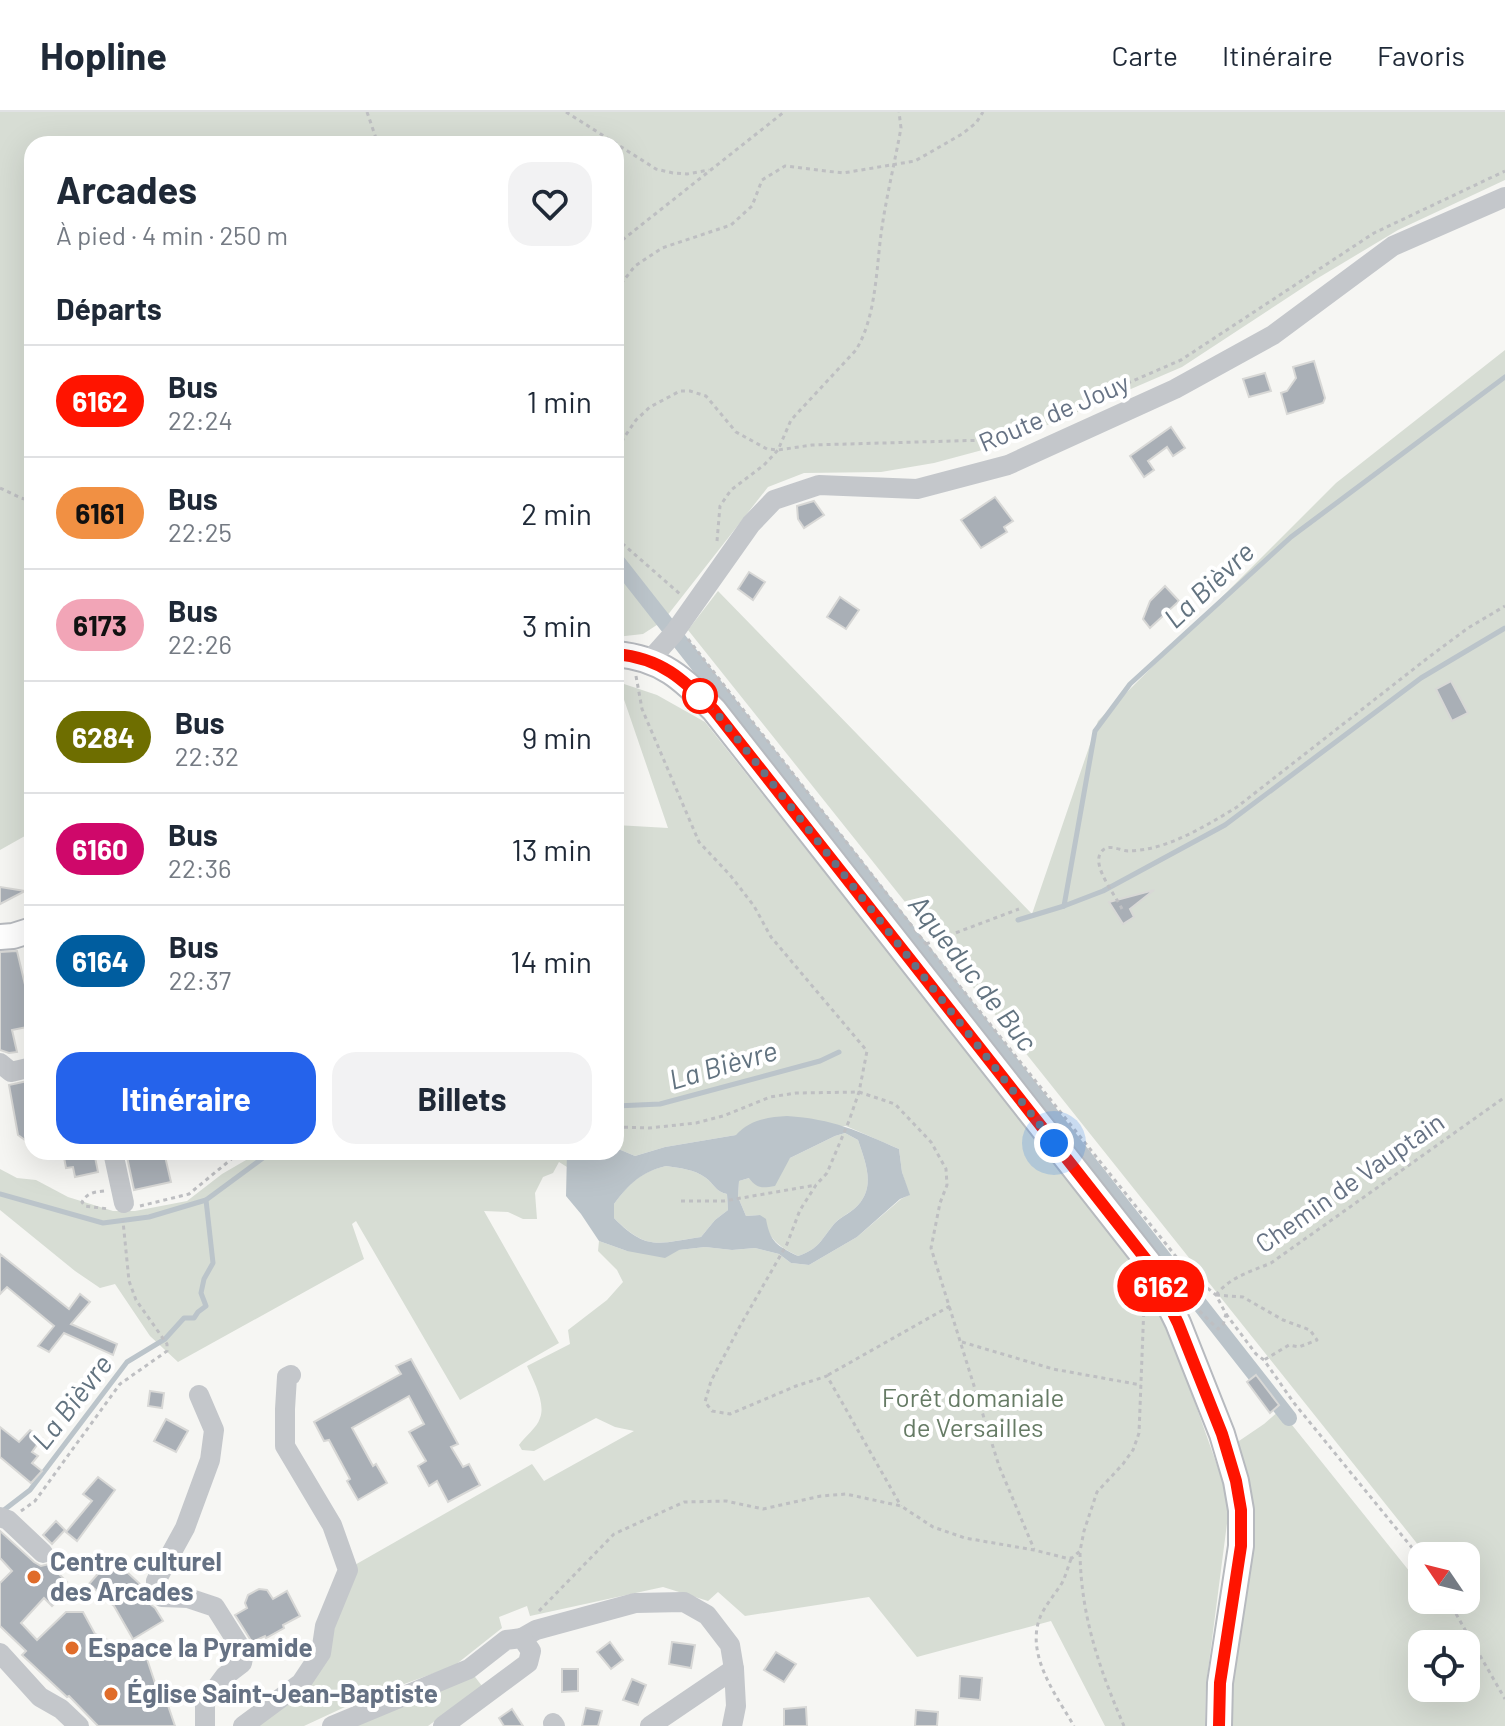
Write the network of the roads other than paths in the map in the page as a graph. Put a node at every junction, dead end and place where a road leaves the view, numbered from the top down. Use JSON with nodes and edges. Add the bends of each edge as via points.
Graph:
{"nodes":[{"id":1,"x":1505,"y":197,"type":"edge"},
{"id":2,"x":624,"y":658,"type":"edge"},
{"id":3,"x":643,"y":667,"type":"junction"},
{"id":4,"x":24,"y":933,"type":"edge"},
{"id":5,"x":0,"y":937,"type":"edge"},
{"id":6,"x":0,"y":1063,"type":"edge"},
{"id":7,"x":24,"y":1069,"type":"edge"},
{"id":8,"x":115,"y":1160,"type":"edge"},
{"id":9,"x":123,"y":1202,"type":"road end"},
{"id":10,"x":291,"y":1375,"type":"dead end"},
{"id":11,"x":199,"y":1395,"type":"dead end"},
{"id":12,"x":4,"y":1519,"type":"edge"},
{"id":13,"x":43,"y":1553,"type":"dead end"},
{"id":14,"x":522,"y":1638,"type":"junction"},
{"id":15,"x":0,"y":1653,"type":"edge"},
{"id":16,"x":734,"y":1669,"type":"junction"},
{"id":17,"x":79,"y":1726,"type":"edge"},
{"id":18,"x":205,"y":1726,"type":"edge"},
{"id":19,"x":243,"y":1726,"type":"edge"},
{"id":20,"x":332,"y":1726,"type":"edge"},
{"id":21,"x":443,"y":1726,"type":"edge"},
{"id":22,"x":650,"y":1726,"type":"edge"},
{"id":23,"x":732,"y":1726,"type":"edge"},
{"id":24,"x":1219,"y":1726,"type":"edge"}],
"edges":[{"from":1,"to":3,"type":"street","name":"Route de Jouy","via":[[1393,246],[1273,335],[1175,389],[1008,465],[917,489],[819,485],[774,500]]},
{"from":2,"to":3,"type":"main road"},
{"from":3,"to":24,"type":"main road","via":[[670,670],[714,710],[1160,1284],[1222,1434],[1241,1510]]},
{"from":4,"to":5,"type":"main road"},
{"from":6,"to":7,"type":"street","via":[[11,1072]]},
{"from":8,"to":9,"type":"street"},
{"from":10,"to":19,"type":"street","via":[[285,1446],[332,1525],[348,1570],[325,1626],[321,1653],[301,1683]]},
{"from":11,"to":18,"type":"street","via":[[214,1430],[210,1460],[185,1528],[156,1581],[156,1593],[215,1607],[244,1653],[242,1663],[205,1703]]},
{"from":12,"to":13,"type":"street"},
{"from":14,"to":16,"type":"street","via":[[635,1603],[684,1602],[707,1615],[730,1645]]},
{"from":14,"to":20,"type":"street","via":[[506,1640],[469,1669]]},
{"from":14,"to":21,"type":"street","via":[[531,1651],[528,1663]]},
{"from":15,"to":17,"type":"street","via":[[40,1697]]},
{"from":16,"to":22,"type":"street"},
{"from":16,"to":23,"type":"street"}]}
